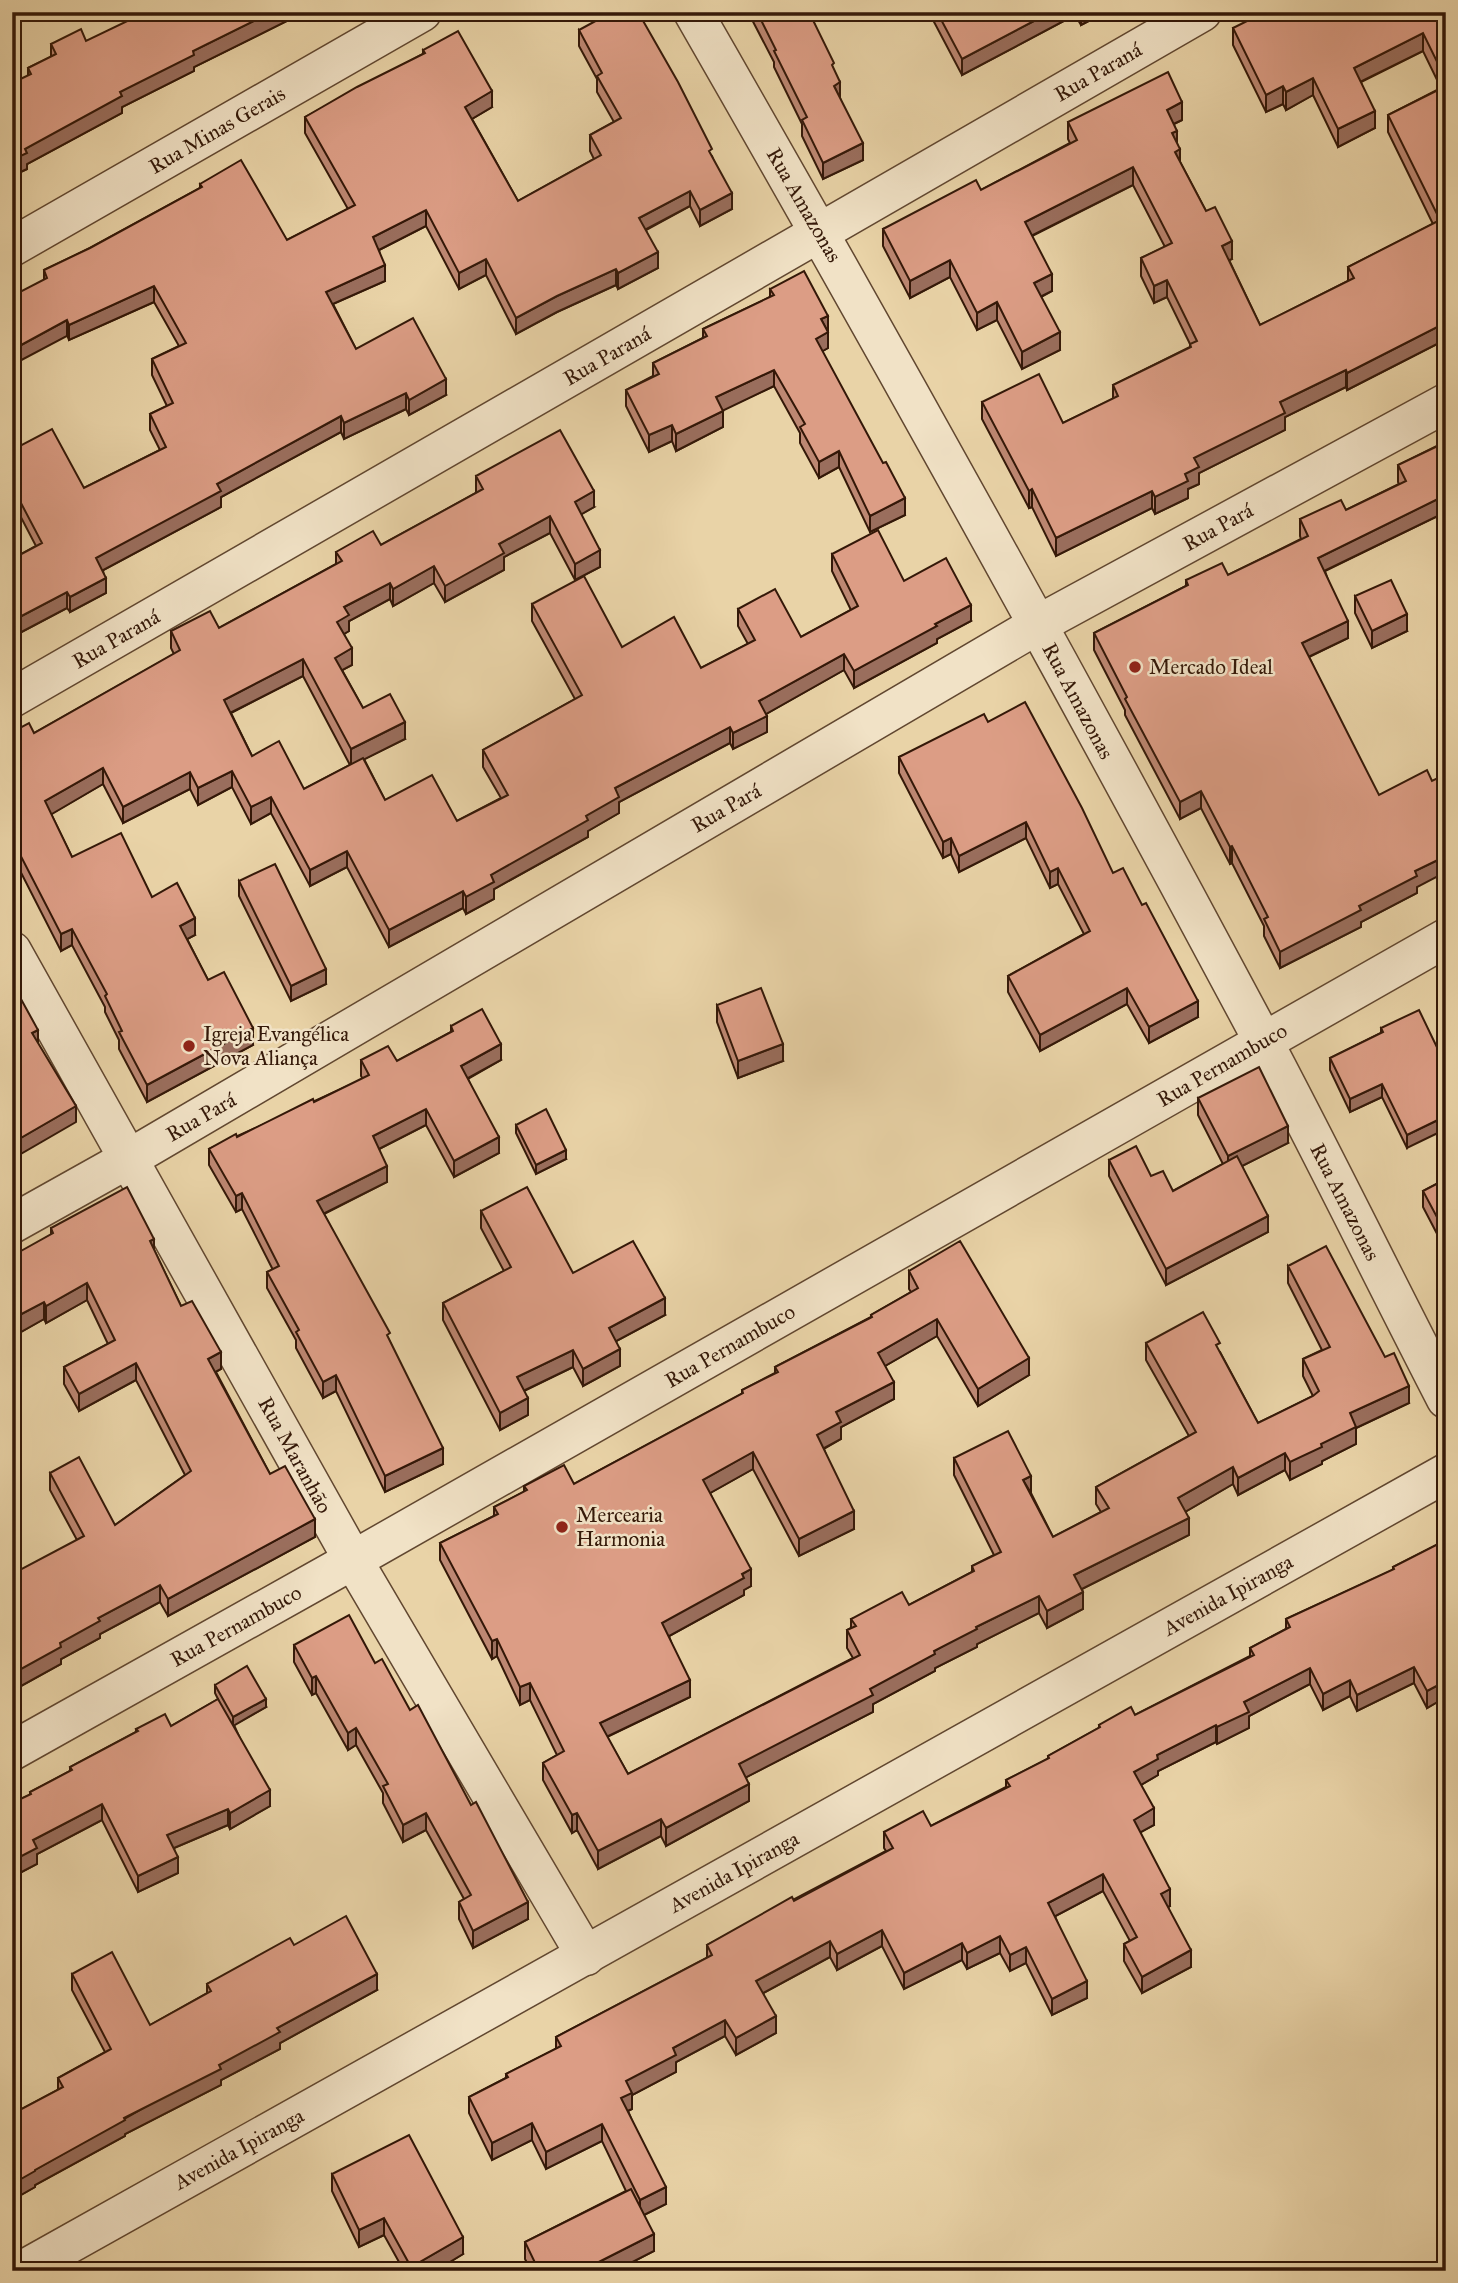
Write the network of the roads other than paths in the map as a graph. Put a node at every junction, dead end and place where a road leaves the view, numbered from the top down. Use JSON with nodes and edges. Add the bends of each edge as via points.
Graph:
{"nodes":[{"id":1,"x":422,"y":12,"type":"edge"},
{"id":2,"x":693,"y":12,"type":"edge"},
{"id":3,"x":1202,"y":12,"type":"edge"},
{"id":4,"x":821,"y":233,"type":"junction"},
{"id":5,"x":12,"y":247,"type":"edge"},
{"id":6,"x":1446,"y":403,"type":"edge"},
{"id":7,"x":1037,"y":625,"type":"junction"},
{"id":8,"x":12,"y":698,"type":"edge"},
{"id":9,"x":1446,"y":938,"type":"edge"},
{"id":10,"x":12,"y":951,"type":"edge"},
{"id":11,"x":1263,"y":1042,"type":"junction"},
{"id":12,"x":130,"y":1158,"type":"junction"},
{"id":13,"x":12,"y":1224,"type":"edge"},
{"id":14,"x":1446,"y":1399,"type":"edge"},
{"id":15,"x":1446,"y":1473,"type":"edge"},
{"id":16,"x":354,"y":1560,"type":"junction"},
{"id":17,"x":12,"y":1751,"type":"edge"},
{"id":18,"x":586,"y":1956,"type":"junction"},
{"id":19,"x":21,"y":2271,"type":"edge"}],
"edges":[{"from":1,"to":5,"type":"street","name":"Rua Minas Gerais"},
{"from":2,"to":4,"type":"street","name":"Rua Amazonas"},
{"from":3,"to":4,"type":"street","name":"Rua Paraná"},
{"from":4,"to":7,"type":"street","name":"Rua Amazonas"},
{"from":4,"to":8,"type":"street","name":"Rua Paraná"},
{"from":6,"to":7,"type":"street","name":"Rua Pará"},
{"from":7,"to":11,"type":"street","name":"Rua Amazonas"},
{"from":7,"to":12,"type":"street","name":"Rua Pará"},
{"from":9,"to":11,"type":"street","name":"Rua Pernambuco"},
{"from":10,"to":12,"type":"street","name":"Rua Maranhão"},
{"from":11,"to":14,"type":"street","name":"Rua Amazonas"},
{"from":11,"to":16,"type":"street","name":"Rua Pernambuco"},
{"from":12,"to":13,"type":"street","name":"Rua Pará"},
{"from":12,"to":16,"type":"street","name":"Rua Maranhão"},
{"from":15,"to":18,"type":"street","name":"Avenida Ipiranga"},
{"from":16,"to":17,"type":"street","name":"Rua Pernambuco"},
{"from":16,"to":18,"type":"street","name":"Rua Maranhão"},
{"from":18,"to":19,"type":"street","name":"Avenida Ipiranga"}]}
